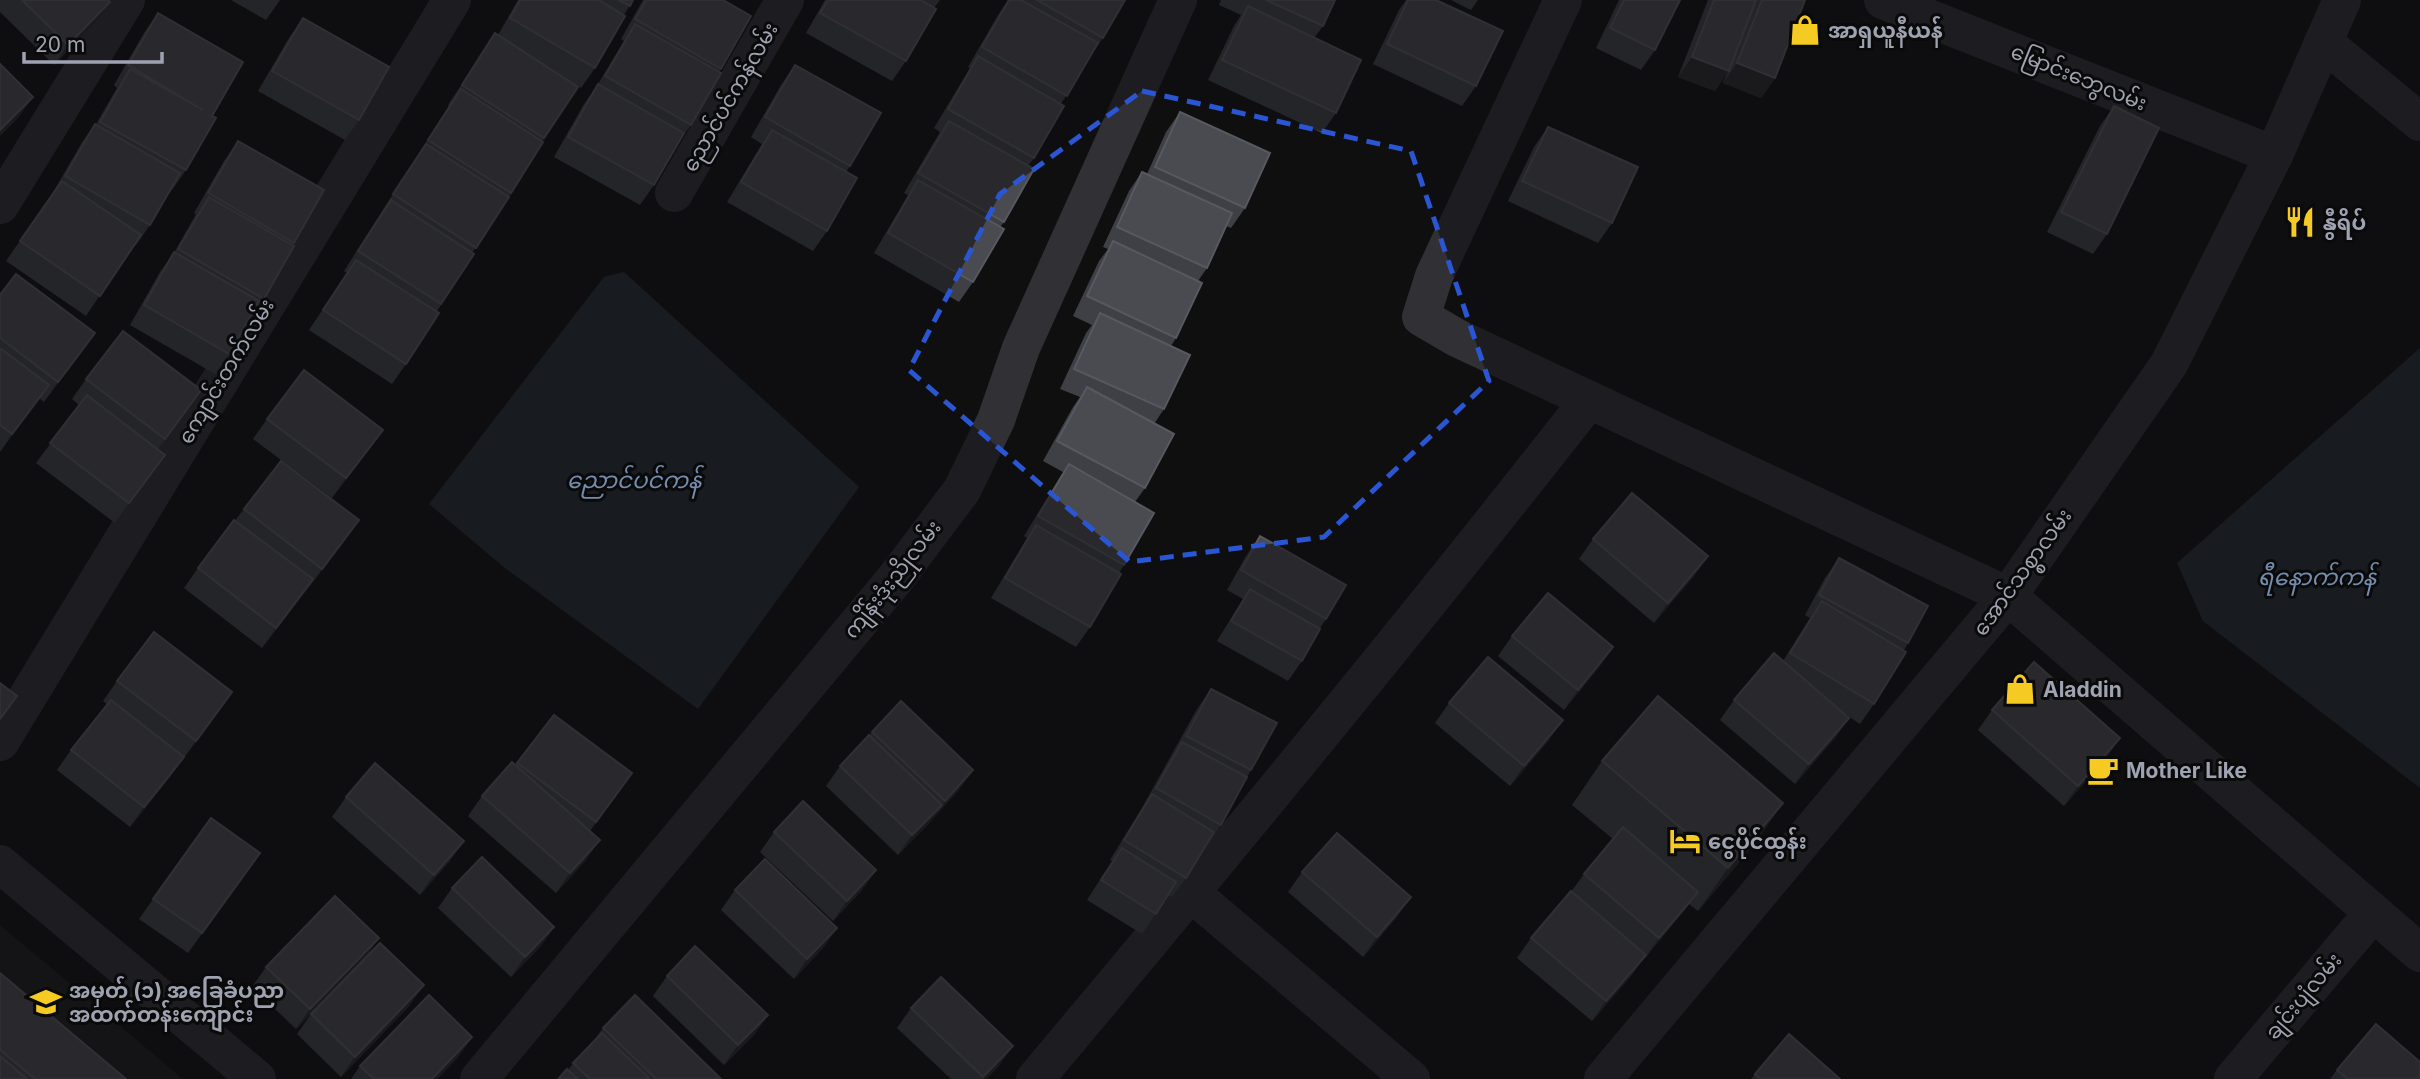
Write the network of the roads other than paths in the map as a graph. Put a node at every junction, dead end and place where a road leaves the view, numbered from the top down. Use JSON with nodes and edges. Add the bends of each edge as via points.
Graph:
{"nodes":[{"id":1,"x":126,"y":0,"type":"edge"},
{"id":2,"x":452,"y":0,"type":"edge"},
{"id":3,"x":785,"y":0,"type":"edge"},
{"id":4,"x":1178,"y":0,"type":"edge"},
{"id":5,"x":1563,"y":0,"type":"edge"},
{"id":6,"x":1884,"y":0,"type":"edge"},
{"id":7,"x":2342,"y":0,"type":"edge"},
{"id":8,"x":2323,"y":42,"type":"junction"},
{"id":9,"x":2420,"y":122,"type":"edge"},
{"id":10,"x":2274,"y":155,"type":"junction"},
{"id":11,"x":674,"y":193,"type":"dead end"},
{"id":12,"x":0,"y":205,"type":"edge"},
{"id":13,"x":1589,"y":400,"type":"junction"},
{"id":14,"x":2008,"y":596,"type":"junction"},
{"id":15,"x":0,"y":742,"type":"edge"},
{"id":16,"x":0,"y":864,"type":"edge"},
{"id":17,"x":1191,"y":893,"type":"junction"},
{"id":18,"x":2373,"y":913,"type":"junction"},
{"id":19,"x":2420,"y":953,"type":"edge"},
{"id":20,"x":257,"y":1079,"type":"edge"},
{"id":21,"x":479,"y":1079,"type":"edge"},
{"id":22,"x":1035,"y":1079,"type":"edge"},
{"id":23,"x":1411,"y":1079,"type":"edge"},
{"id":24,"x":1603,"y":1079,"type":"edge"},
{"id":25,"x":2233,"y":1079,"type":"edge"}],
"edges":[{"from":1,"to":12,"type":"street"},
{"from":2,"to":15,"type":"street","name":"ကျောင်းတက်လမ်း"},
{"from":3,"to":11,"type":"street","name":"ညောင်ပင်ကန်လမ်း"},
{"from":4,"to":21,"type":"street","name":"ကျိန်းဒုံးညိုလမ်း","via":[[962,490],[887,589]]},
{"from":5,"to":13,"type":"street","via":[[1434,276],[1421,317]]},
{"from":6,"to":10,"type":"street","name":"မြောင်းဘွေလမ်း"},
{"from":7,"to":8,"type":"street","name":"အောင်သစ္စာလမ်း"},
{"from":8,"to":9,"type":"street"},
{"from":8,"to":10,"type":"street","name":"အောင်သစ္စာလမ်း"},
{"from":10,"to":14,"type":"street","name":"အောင်သစ္စာလမ်း","via":[[2169,364]]},
{"from":13,"to":14,"type":"street"},
{"from":13,"to":17,"type":"street"},
{"from":14,"to":18,"type":"street"},
{"from":14,"to":24,"type":"street","name":"အောင်သစ္စာလမ်း"},
{"from":16,"to":20,"type":"street"},
{"from":17,"to":22,"type":"street"},
{"from":17,"to":23,"type":"street"},
{"from":18,"to":19,"type":"street"},
{"from":18,"to":25,"type":"street","name":"ချင်းပျံလမ်း"}]}
